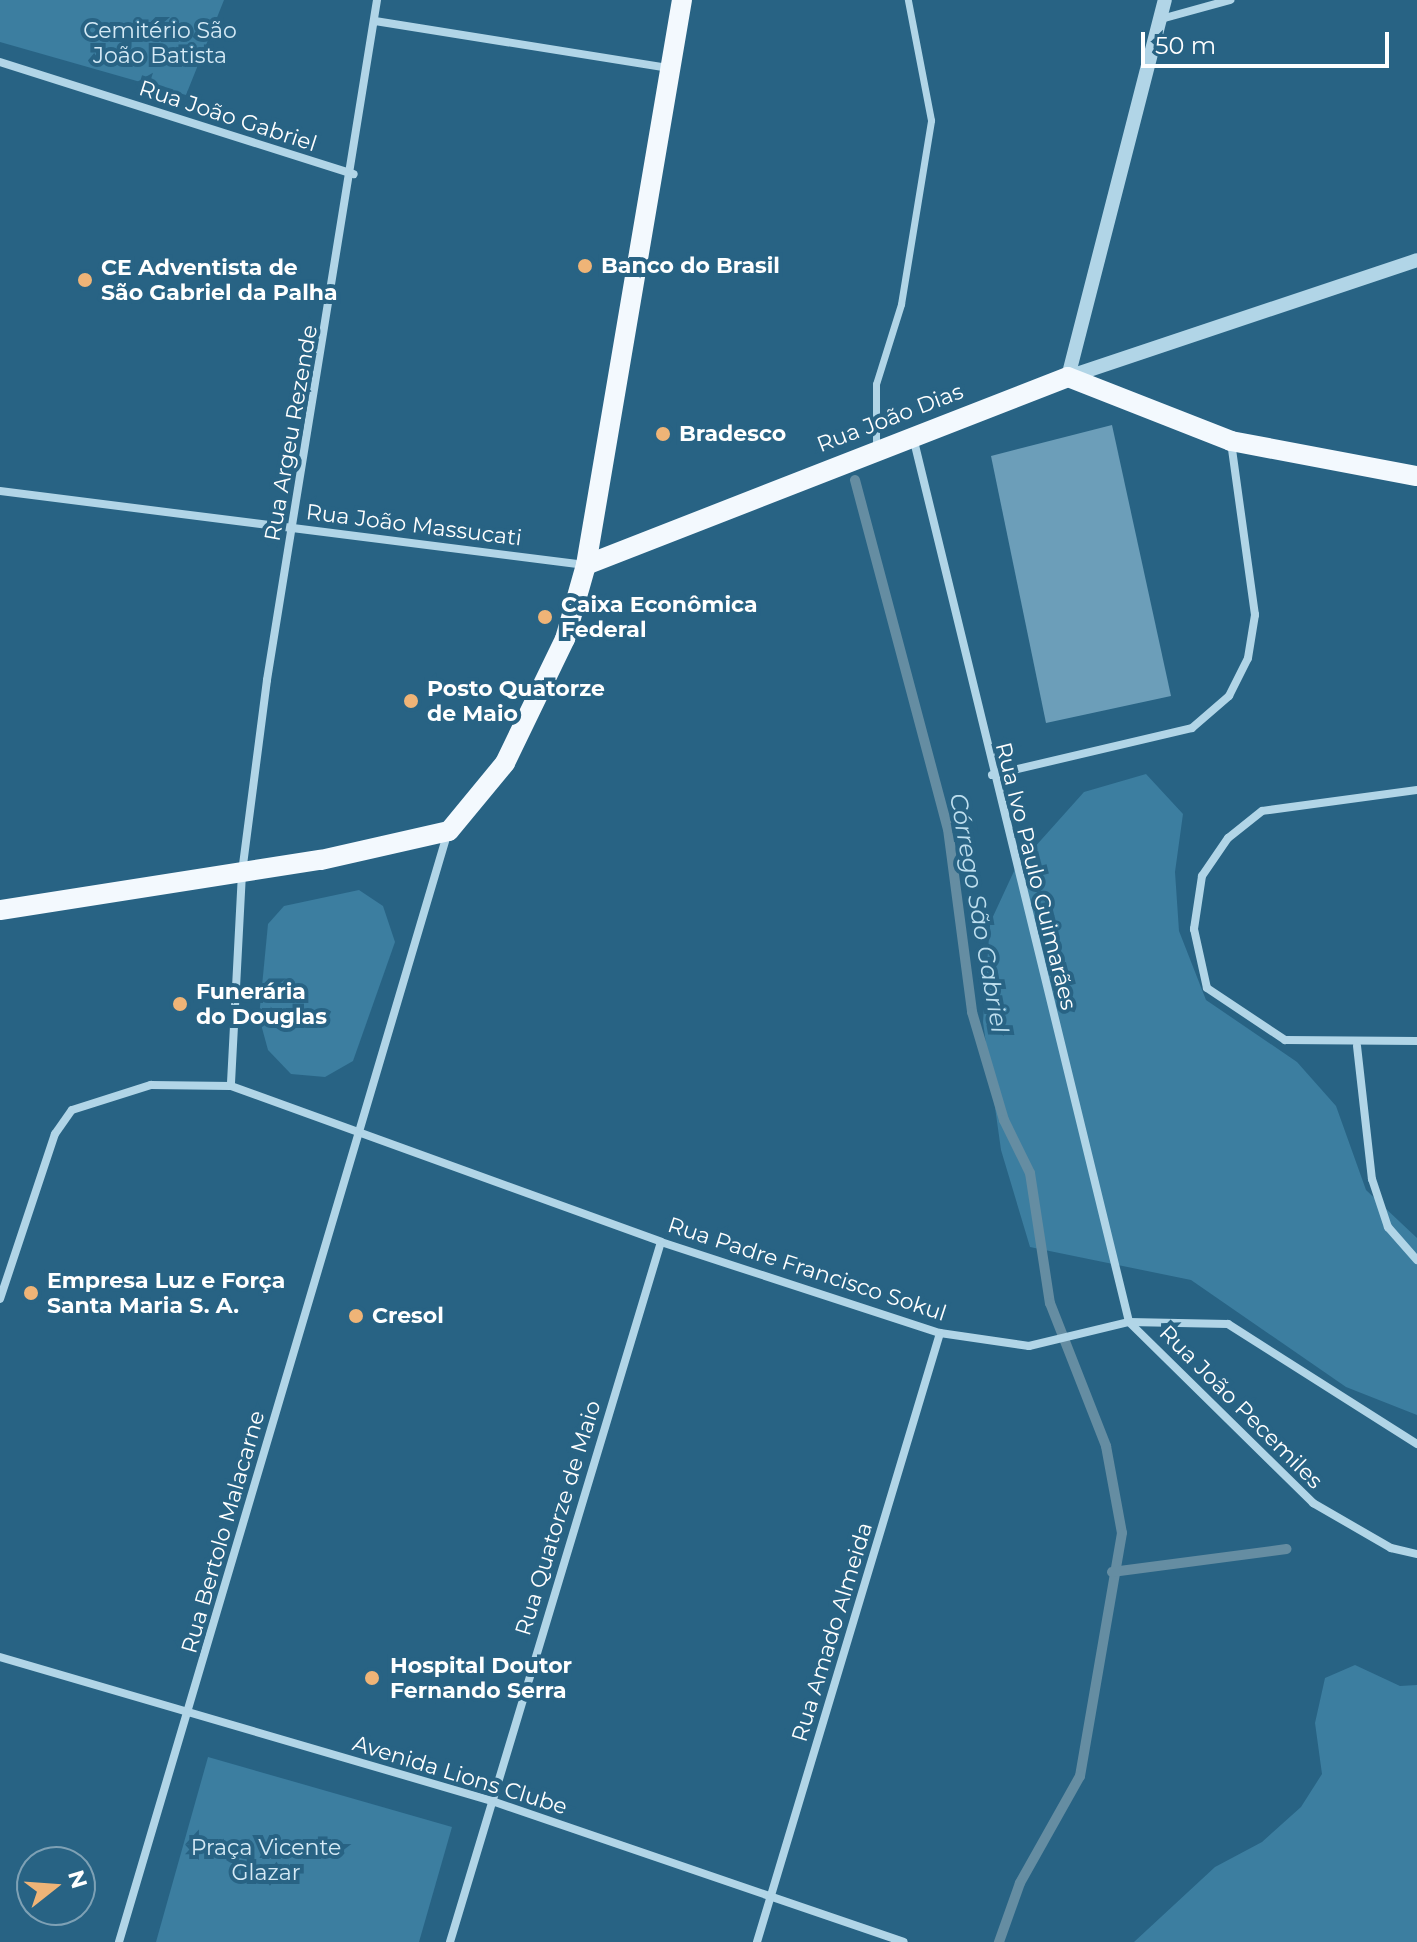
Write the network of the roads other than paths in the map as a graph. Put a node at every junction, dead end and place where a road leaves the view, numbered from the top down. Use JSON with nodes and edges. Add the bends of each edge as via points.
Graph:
{"nodes":[{"id":1,"x":377,"y":0,"type":"edge"},
{"id":2,"x":682,"y":0,"type":"edge"},
{"id":3,"x":908,"y":0,"type":"edge"},
{"id":4,"x":1165,"y":0,"type":"edge"},
{"id":5,"x":1230,"y":0,"type":"edge"},
{"id":6,"x":1161,"y":19,"type":"junction"},
{"id":7,"x":375,"y":21,"type":"junction"},
{"id":8,"x":0,"y":62,"type":"edge"},
{"id":9,"x":669,"y":68,"type":"junction"},
{"id":10,"x":354,"y":174,"type":"junction"},
{"id":11,"x":1417,"y":260,"type":"edge"},
{"id":12,"x":1068,"y":377,"type":"junction"},
{"id":13,"x":913,"y":437,"type":"junction"},
{"id":14,"x":1231,"y":441,"type":"junction"},
{"id":15,"x":876,"y":449,"type":"junction"},
{"id":16,"x":1417,"y":476,"type":"edge"},
{"id":17,"x":0,"y":491,"type":"edge"},
{"id":18,"x":293,"y":529,"type":"junction"},
{"id":19,"x":586,"y":565,"type":"junction"},
{"id":20,"x":992,"y":775,"type":"junction"},
{"id":21,"x":1417,"y":790,"type":"edge"},
{"id":22,"x":449,"y":831,"type":"junction"},
{"id":23,"x":242,"y":873,"type":"junction"},
{"id":24,"x":0,"y":910,"type":"edge"},
{"id":25,"x":1417,"y":1041,"type":"edge"},
{"id":26,"x":1357,"y":1046,"type":"junction"},
{"id":27,"x":231,"y":1086,"type":"junction"},
{"id":28,"x":356,"y":1130,"type":"junction"},
{"id":29,"x":661,"y":1242,"type":"junction"},
{"id":30,"x":1417,"y":1260,"type":"edge"},
{"id":31,"x":0,"y":1299,"type":"edge"},
{"id":32,"x":1129,"y":1322,"type":"junction"},
{"id":33,"x":940,"y":1333,"type":"junction"},
{"id":34,"x":1417,"y":1444,"type":"edge"},
{"id":35,"x":1417,"y":1554,"type":"edge"},
{"id":36,"x":0,"y":1657,"type":"edge"},
{"id":37,"x":189,"y":1715,"type":"junction"},
{"id":38,"x":492,"y":1801,"type":"junction"},
{"id":39,"x":771,"y":1897,"type":"junction"},
{"id":40,"x":119,"y":1942,"type":"edge"},
{"id":41,"x":450,"y":1942,"type":"edge"},
{"id":42,"x":757,"y":1942,"type":"edge"},
{"id":43,"x":904,"y":1942,"type":"edge"}],
"edges":[{"from":1,"to":7,"type":"street","name":"Rua Argeu Rezende"},
{"from":2,"to":9,"type":"main road"},
{"from":3,"to":15,"type":"street","via":[[931,120],[901,304],[876,384]]},
{"from":4,"to":6,"type":"street"},
{"from":5,"to":6,"type":"street"},
{"from":6,"to":12,"type":"street"},
{"from":7,"to":9,"type":"street"},
{"from":7,"to":10,"type":"street","name":"Rua Argeu Rezende"},
{"from":8,"to":10,"type":"street","name":"Rua João Gabriel"},
{"from":9,"to":19,"type":"main road"},
{"from":10,"to":18,"type":"street","name":"Rua Argeu Rezende"},
{"from":11,"to":12,"type":"street"},
{"from":12,"to":13,"type":"main road","name":"Rua João Dias"},
{"from":12,"to":14,"type":"main road"},
{"from":13,"to":15,"type":"main road","name":"Rua João Dias"},
{"from":13,"to":20,"type":"street","name":"Rua Ivo Paulo Guimarães"},
{"from":14,"to":16,"type":"main road"},
{"from":14,"to":20,"type":"street","via":[[1255,615],[1248,658],[1229,696],[1192,728]]},
{"from":15,"to":19,"type":"main road","name":"Rua João Dias"},
{"from":17,"to":18,"type":"street","name":"Rua João Massucati"},
{"from":18,"to":19,"type":"street","name":"Rua João Massucati"},
{"from":18,"to":23,"type":"street","name":"Rua Argeu Rezende"},
{"from":19,"to":22,"type":"main road","via":[[540,698],[505,763]]},
{"from":20,"to":32,"type":"street","name":"Rua Ivo Paulo Guimarães"},
{"from":21,"to":26,"type":"street","via":[[1262,811],[1228,838],[1202,876],[1194,929],[1207,988],[1285,1040]]},
{"from":22,"to":23,"type":"main road"},
{"from":22,"to":28,"type":"street","name":"Rua Bertolo Malacarne"},
{"from":23,"to":24,"type":"main road"},
{"from":23,"to":27,"type":"street","name":"Rua Argeu Rezende"},
{"from":25,"to":26,"type":"street"},
{"from":26,"to":30,"type":"street","via":[[1372,1179],[1388,1227]]},
{"from":27,"to":28,"type":"street","name":"Rua Padre Francisco Sokul"},
{"from":27,"to":31,"type":"street","name":"Rua Padre Francisco Sokul","via":[[151,1085],[72,1110],[55,1134]]},
{"from":28,"to":29,"type":"street","name":"Rua Padre Francisco Sokul"},
{"from":28,"to":37,"type":"street","name":"Rua Bertolo Malacarne"},
{"from":29,"to":33,"type":"street","name":"Rua Padre Francisco Sokul"},
{"from":29,"to":38,"type":"street","name":"Rua Quatorze de Maio"},
{"from":32,"to":33,"type":"street","name":"Rua Padre Francisco Sokul","via":[[1042,1345]]},
{"from":32,"to":34,"type":"street","name":"Rua Padre Francisco Sokul","via":[[1228,1324]]},
{"from":32,"to":35,"type":"street","name":"Rua João Pecemiles","via":[[1313,1503],[1391,1548]]},
{"from":33,"to":39,"type":"street","name":"Rua Amado Almeida"},
{"from":36,"to":37,"type":"street","name":"Avenida Lions Clube"},
{"from":37,"to":38,"type":"street","name":"Avenida Lions Clube"},
{"from":37,"to":40,"type":"street","name":"Rua Bertolo Malacarne"},
{"from":38,"to":39,"type":"street","name":"Avenida Lions Clube"},
{"from":38,"to":41,"type":"street","name":"Rua Quatorze de Maio"},
{"from":39,"to":42,"type":"street","name":"Rua Amado Almeida"},
{"from":39,"to":43,"type":"street","name":"Avenida Lions Clube"}]}
